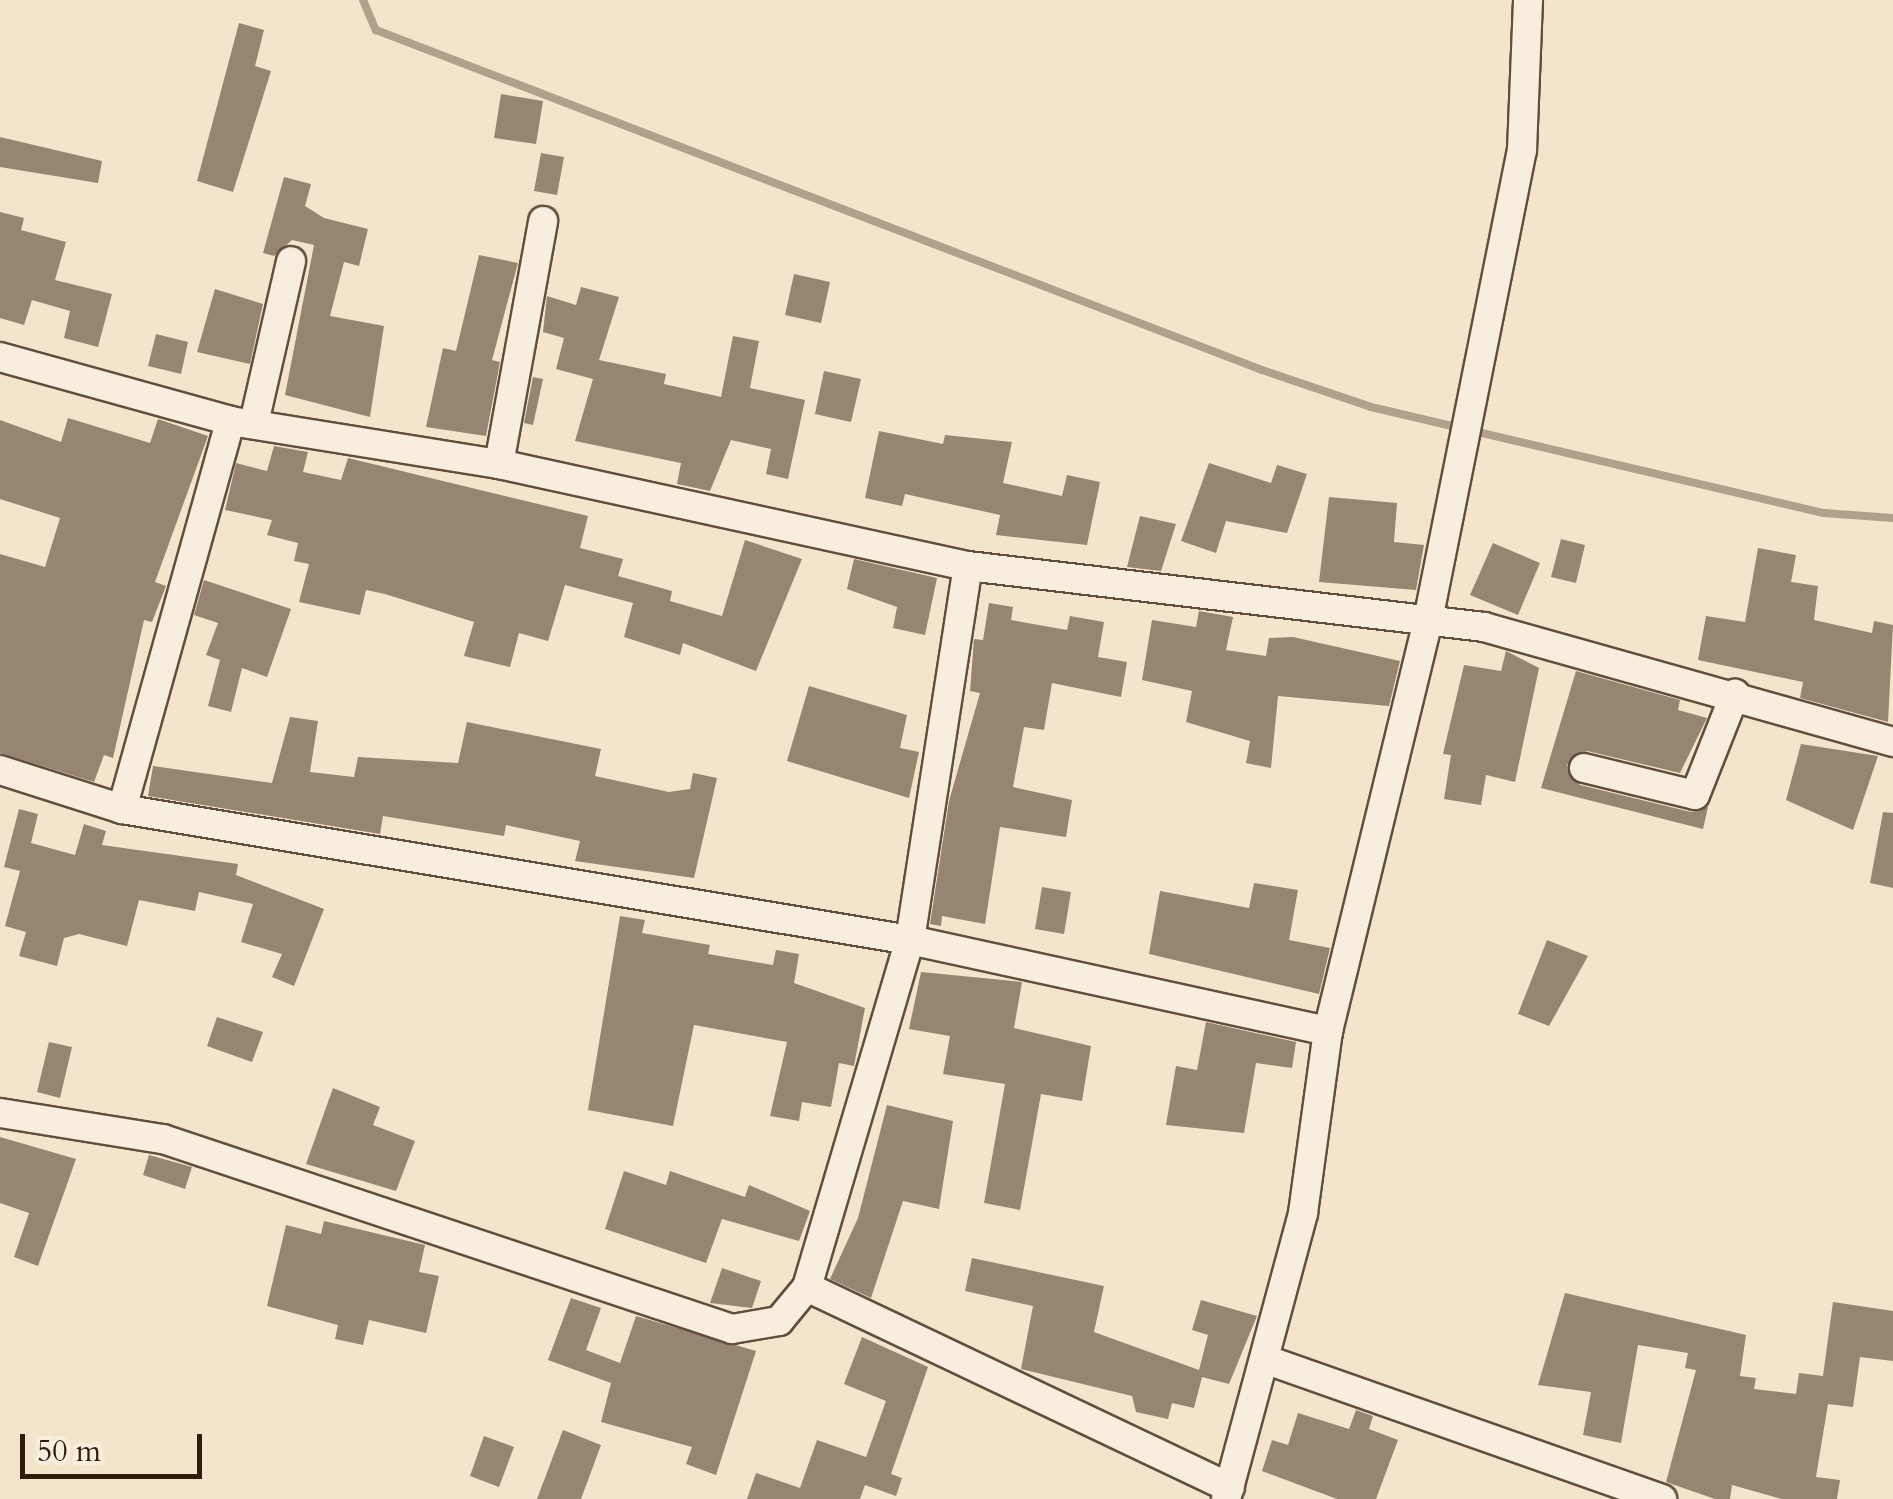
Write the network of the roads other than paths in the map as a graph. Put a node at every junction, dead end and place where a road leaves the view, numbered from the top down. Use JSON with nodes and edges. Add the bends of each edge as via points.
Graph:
{"nodes":[{"id":1,"x":1528,"y":0,"type":"edge"},
{"id":2,"x":543,"y":221,"type":"dead end"},
{"id":3,"x":291,"y":261,"type":"dead end"},
{"id":4,"x":0,"y":358,"type":"edge"},
{"id":5,"x":242,"y":422,"type":"junction"},
{"id":6,"x":499,"y":464,"type":"junction"},
{"id":7,"x":968,"y":566,"type":"junction"},
{"id":8,"x":1428,"y":620,"type":"junction"},
{"id":9,"x":1735,"y":694,"type":"junction"},
{"id":10,"x":1893,"y":742,"type":"edge"},
{"id":11,"x":1584,"y":768,"type":"dead end"},
{"id":12,"x":0,"y":770,"type":"edge"},
{"id":13,"x":122,"y":809,"type":"junction"},
{"id":14,"x":910,"y":940,"type":"junction"},
{"id":15,"x":1328,"y":1031,"type":"junction"},
{"id":16,"x":0,"y":1113,"type":"edge"},
{"id":17,"x":807,"y":1287,"type":"junction"},
{"id":18,"x":1267,"y":1360,"type":"junction"},
{"id":19,"x":1228,"y":1494,"type":"edge"},
{"id":20,"x":1662,"y":1499,"type":"edge"}],
"edges":[{"from":1,"to":8,"type":"street","via":[[1522,150]]},
{"from":2,"to":6,"type":"street"},
{"from":3,"to":5,"type":"street"},
{"from":4,"to":5,"type":"street"},
{"from":5,"to":6,"type":"street"},
{"from":5,"to":13,"type":"street"},
{"from":6,"to":7,"type":"street"},
{"from":7,"to":8,"type":"street"},
{"from":7,"to":14,"type":"street"},
{"from":8,"to":9,"type":"street"},
{"from":8,"to":15,"type":"street"},
{"from":9,"to":10,"type":"street"},
{"from":9,"to":11,"type":"street","via":[[1696,795]]},
{"from":12,"to":13,"type":"street"},
{"from":13,"to":14,"type":"street"},
{"from":14,"to":15,"type":"street"},
{"from":14,"to":17,"type":"street"},
{"from":15,"to":18,"type":"street","via":[[1303,1212]]},
{"from":16,"to":17,"type":"street","via":[[162,1140],[732,1328],[779,1321]]},
{"from":17,"to":19,"type":"street"},
{"from":18,"to":19,"type":"street"},
{"from":18,"to":20,"type":"street"}]}
